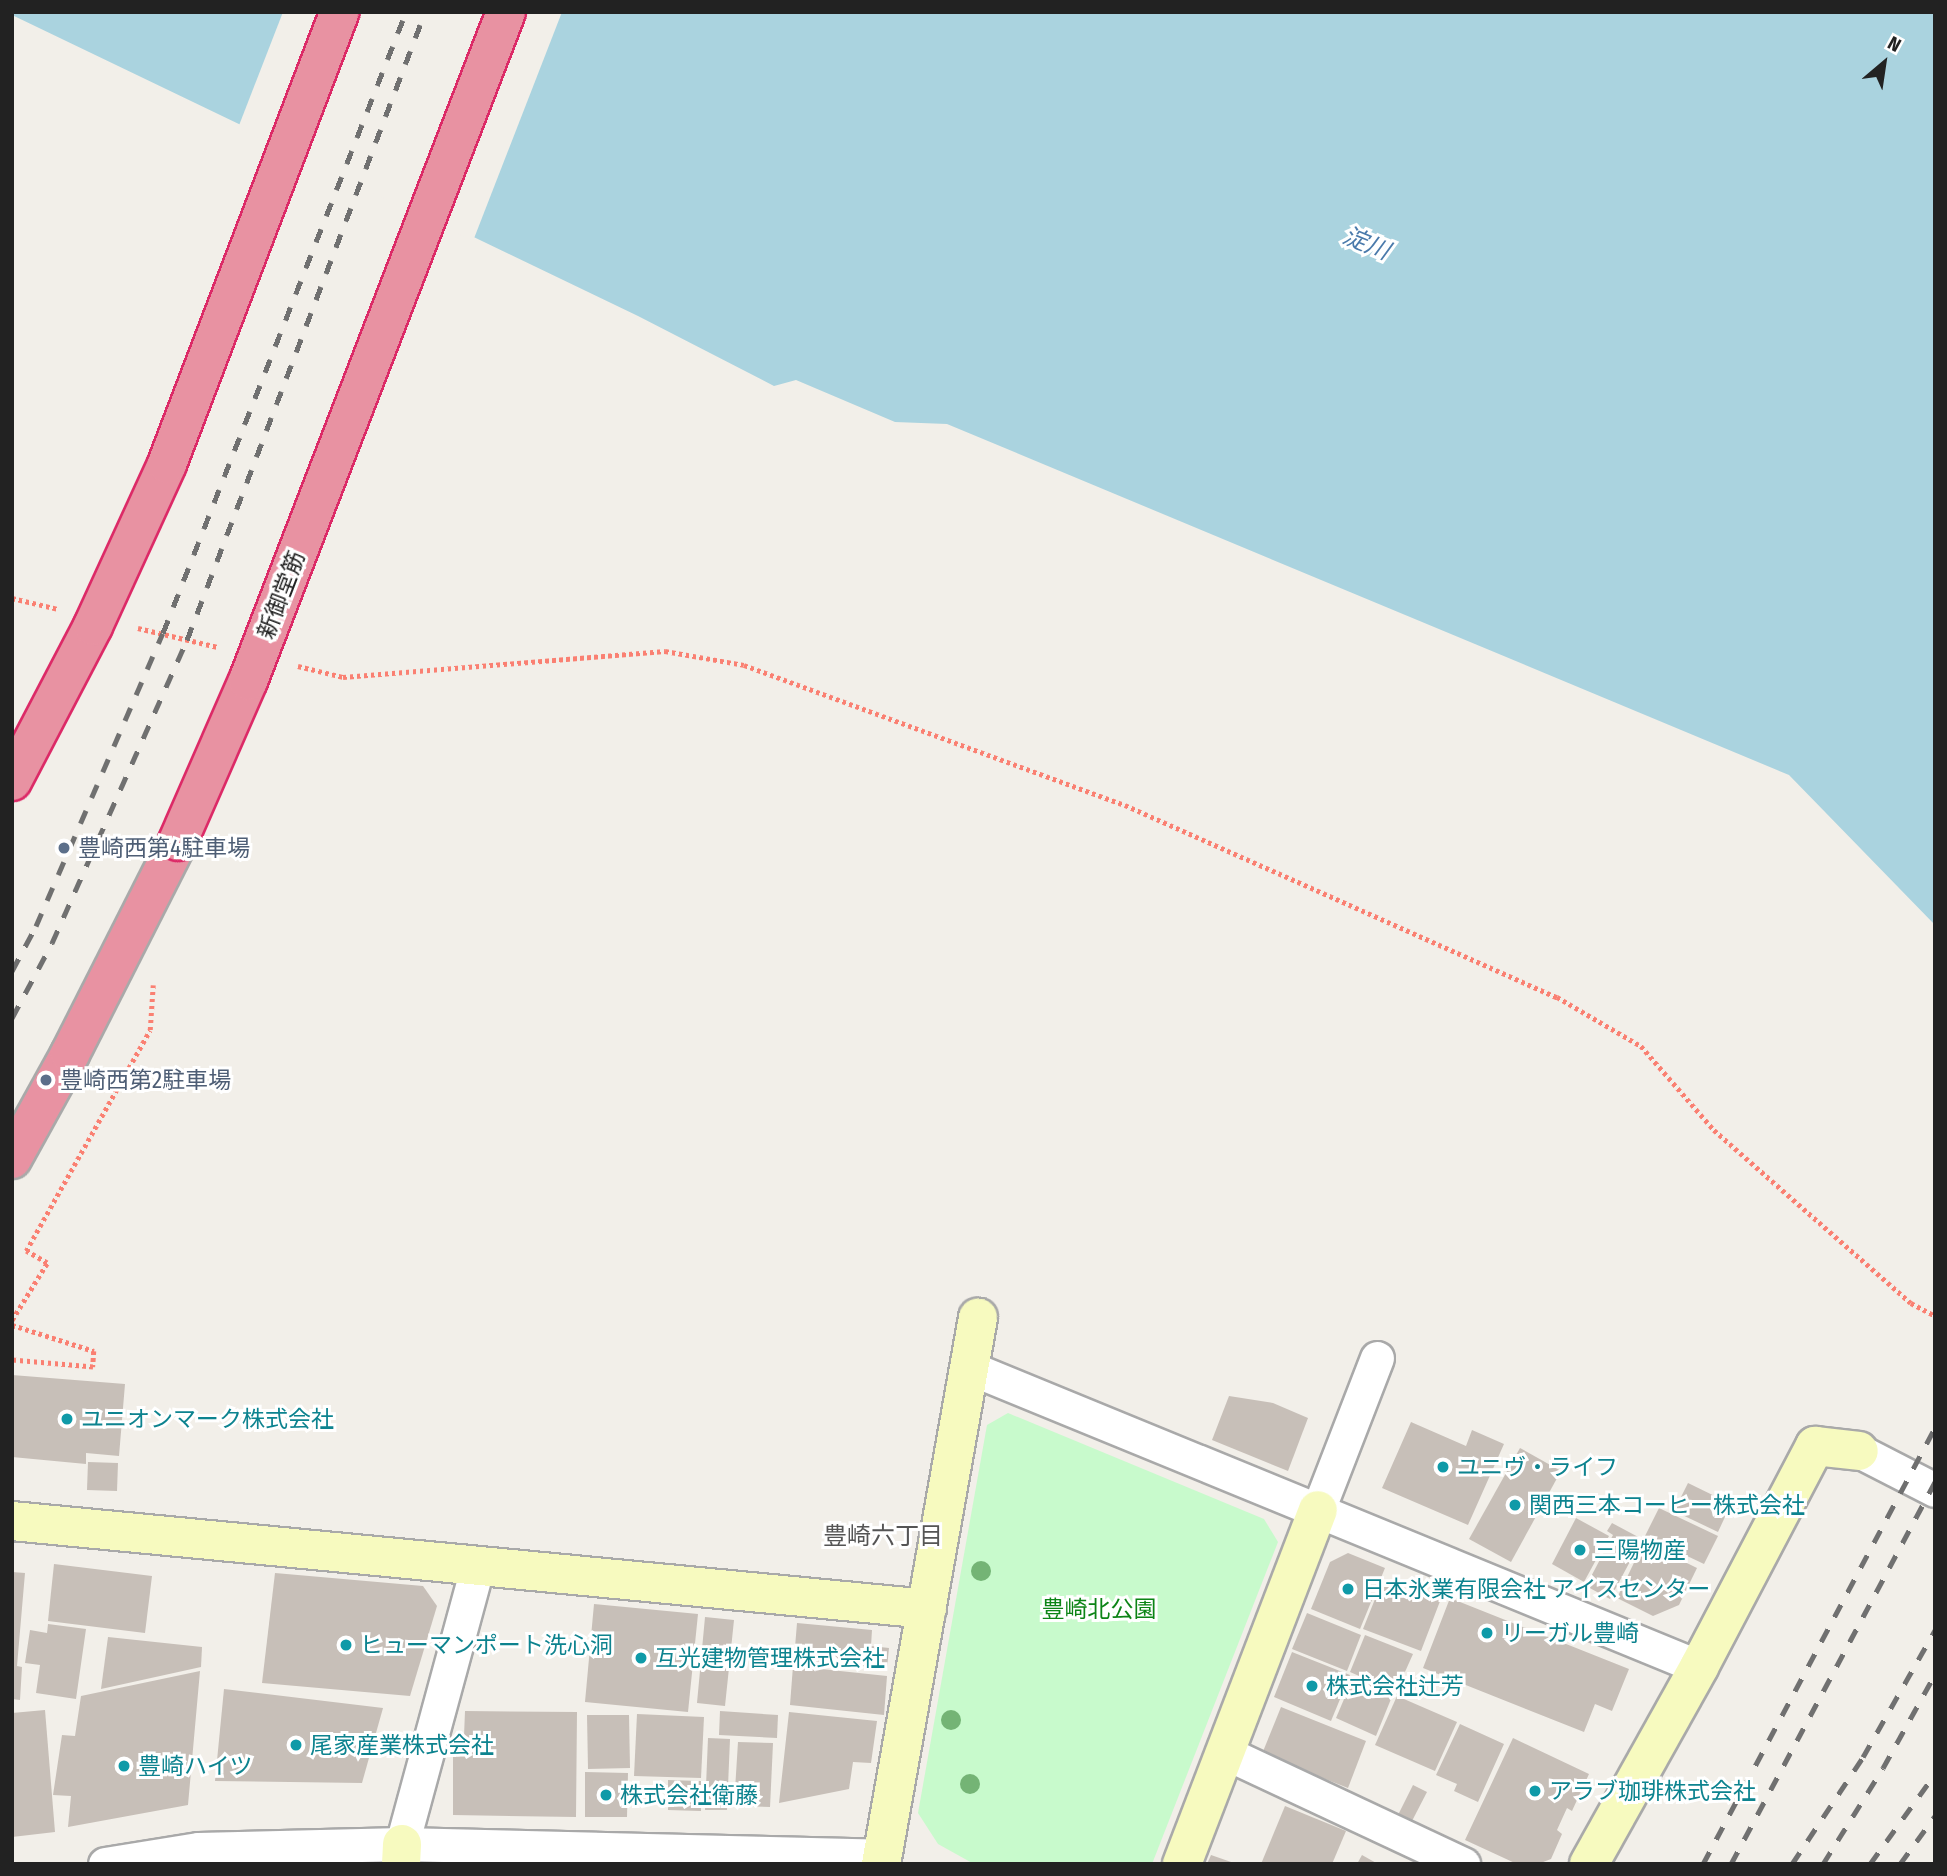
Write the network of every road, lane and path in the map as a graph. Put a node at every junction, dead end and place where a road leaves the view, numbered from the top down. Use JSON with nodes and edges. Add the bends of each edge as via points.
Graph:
{"nodes":[{"id":1,"x":340,"y":12,"type":"edge"},
{"id":2,"x":506,"y":12,"type":"edge"},
{"id":3,"x":12,"y":598,"type":"edge"},
{"id":4,"x":67,"y":611,"type":"dead end"},
{"id":5,"x":132,"y":627,"type":"dead end"},
{"id":6,"x":225,"y":649,"type":"dead end"},
{"id":7,"x":291,"y":664,"type":"dead end"},
{"id":8,"x":12,"y":781,"type":"edge"},
{"id":9,"x":154,"y":981,"type":"dead end"},
{"id":10,"x":12,"y":1159,"type":"edge"},
{"id":11,"x":1935,"y":1316,"type":"edge"},
{"id":12,"x":978,"y":1318,"type":"dead end"},
{"id":13,"x":12,"y":1322,"type":"edge"},
{"id":14,"x":1377,"y":1358,"type":"dead end"},
{"id":15,"x":12,"y":1360,"type":"edge"},
{"id":16,"x":970,"y":1368,"type":"junction"},
{"id":17,"x":1859,"y":1451,"type":"joint"},
{"id":18,"x":1935,"y":1490,"type":"edge"},
{"id":19,"x":1318,"y":1510,"type":"junction"},
{"id":20,"x":12,"y":1521,"type":"edge"},
{"id":21,"x":477,"y":1567,"type":"junction"},
{"id":22,"x":926,"y":1609,"type":"junction"},
{"id":23,"x":1699,"y":1667,"type":"junction"},
{"id":24,"x":1226,"y":1753,"type":"junction"},
{"id":25,"x":402,"y":1854,"type":"edge"},
{"id":26,"x":887,"y":1861,"type":"edge"},
{"id":27,"x":105,"y":1864,"type":"edge"},
{"id":28,"x":1182,"y":1864,"type":"edge"},
{"id":29,"x":1464,"y":1864,"type":"edge"},
{"id":30,"x":1590,"y":1864,"type":"edge"}],
"edges":[{"from":1,"to":8,"type":"highway","bridge":true,"via":[[167,464],[93,626]]},
{"from":2,"to":10,"type":"highway","name":"新御堂筋","bridge":true,"via":[[248,681],[178,841]]},
{"from":3,"to":4,"type":"path"},
{"from":5,"to":6,"type":"path"},
{"from":7,"to":11,"type":"path","via":[[343,677],[665,651],[744,665],[1125,805],[1557,997],[1641,1045],[1714,1130],[1911,1303]]},
{"from":9,"to":13,"type":"path","via":[[150,1030],[26,1251],[47,1263]]},
{"from":12,"to":16,"type":"street"},
{"from":13,"to":15,"type":"path","via":[[94,1351],[93,1367]]},
{"from":14,"to":19,"type":"street"},
{"from":16,"to":19,"type":"street"},
{"from":16,"to":22,"type":"street"},
{"from":17,"to":18,"type":"street"},
{"from":17,"to":23,"type":"street","via":[[1815,1446]]},
{"from":19,"to":23,"type":"street"},
{"from":19,"to":24,"type":"street"},
{"from":20,"to":21,"type":"street"},
{"from":21,"to":22,"type":"street"},
{"from":21,"to":25,"type":"street"},
{"from":22,"to":26,"type":"street"},
{"from":23,"to":30,"type":"street"},
{"from":24,"to":28,"type":"street"},
{"from":24,"to":29,"type":"street"},
{"from":25,"to":26,"type":"street"},
{"from":25,"to":27,"type":"street","via":[[198,1849]]}]}
